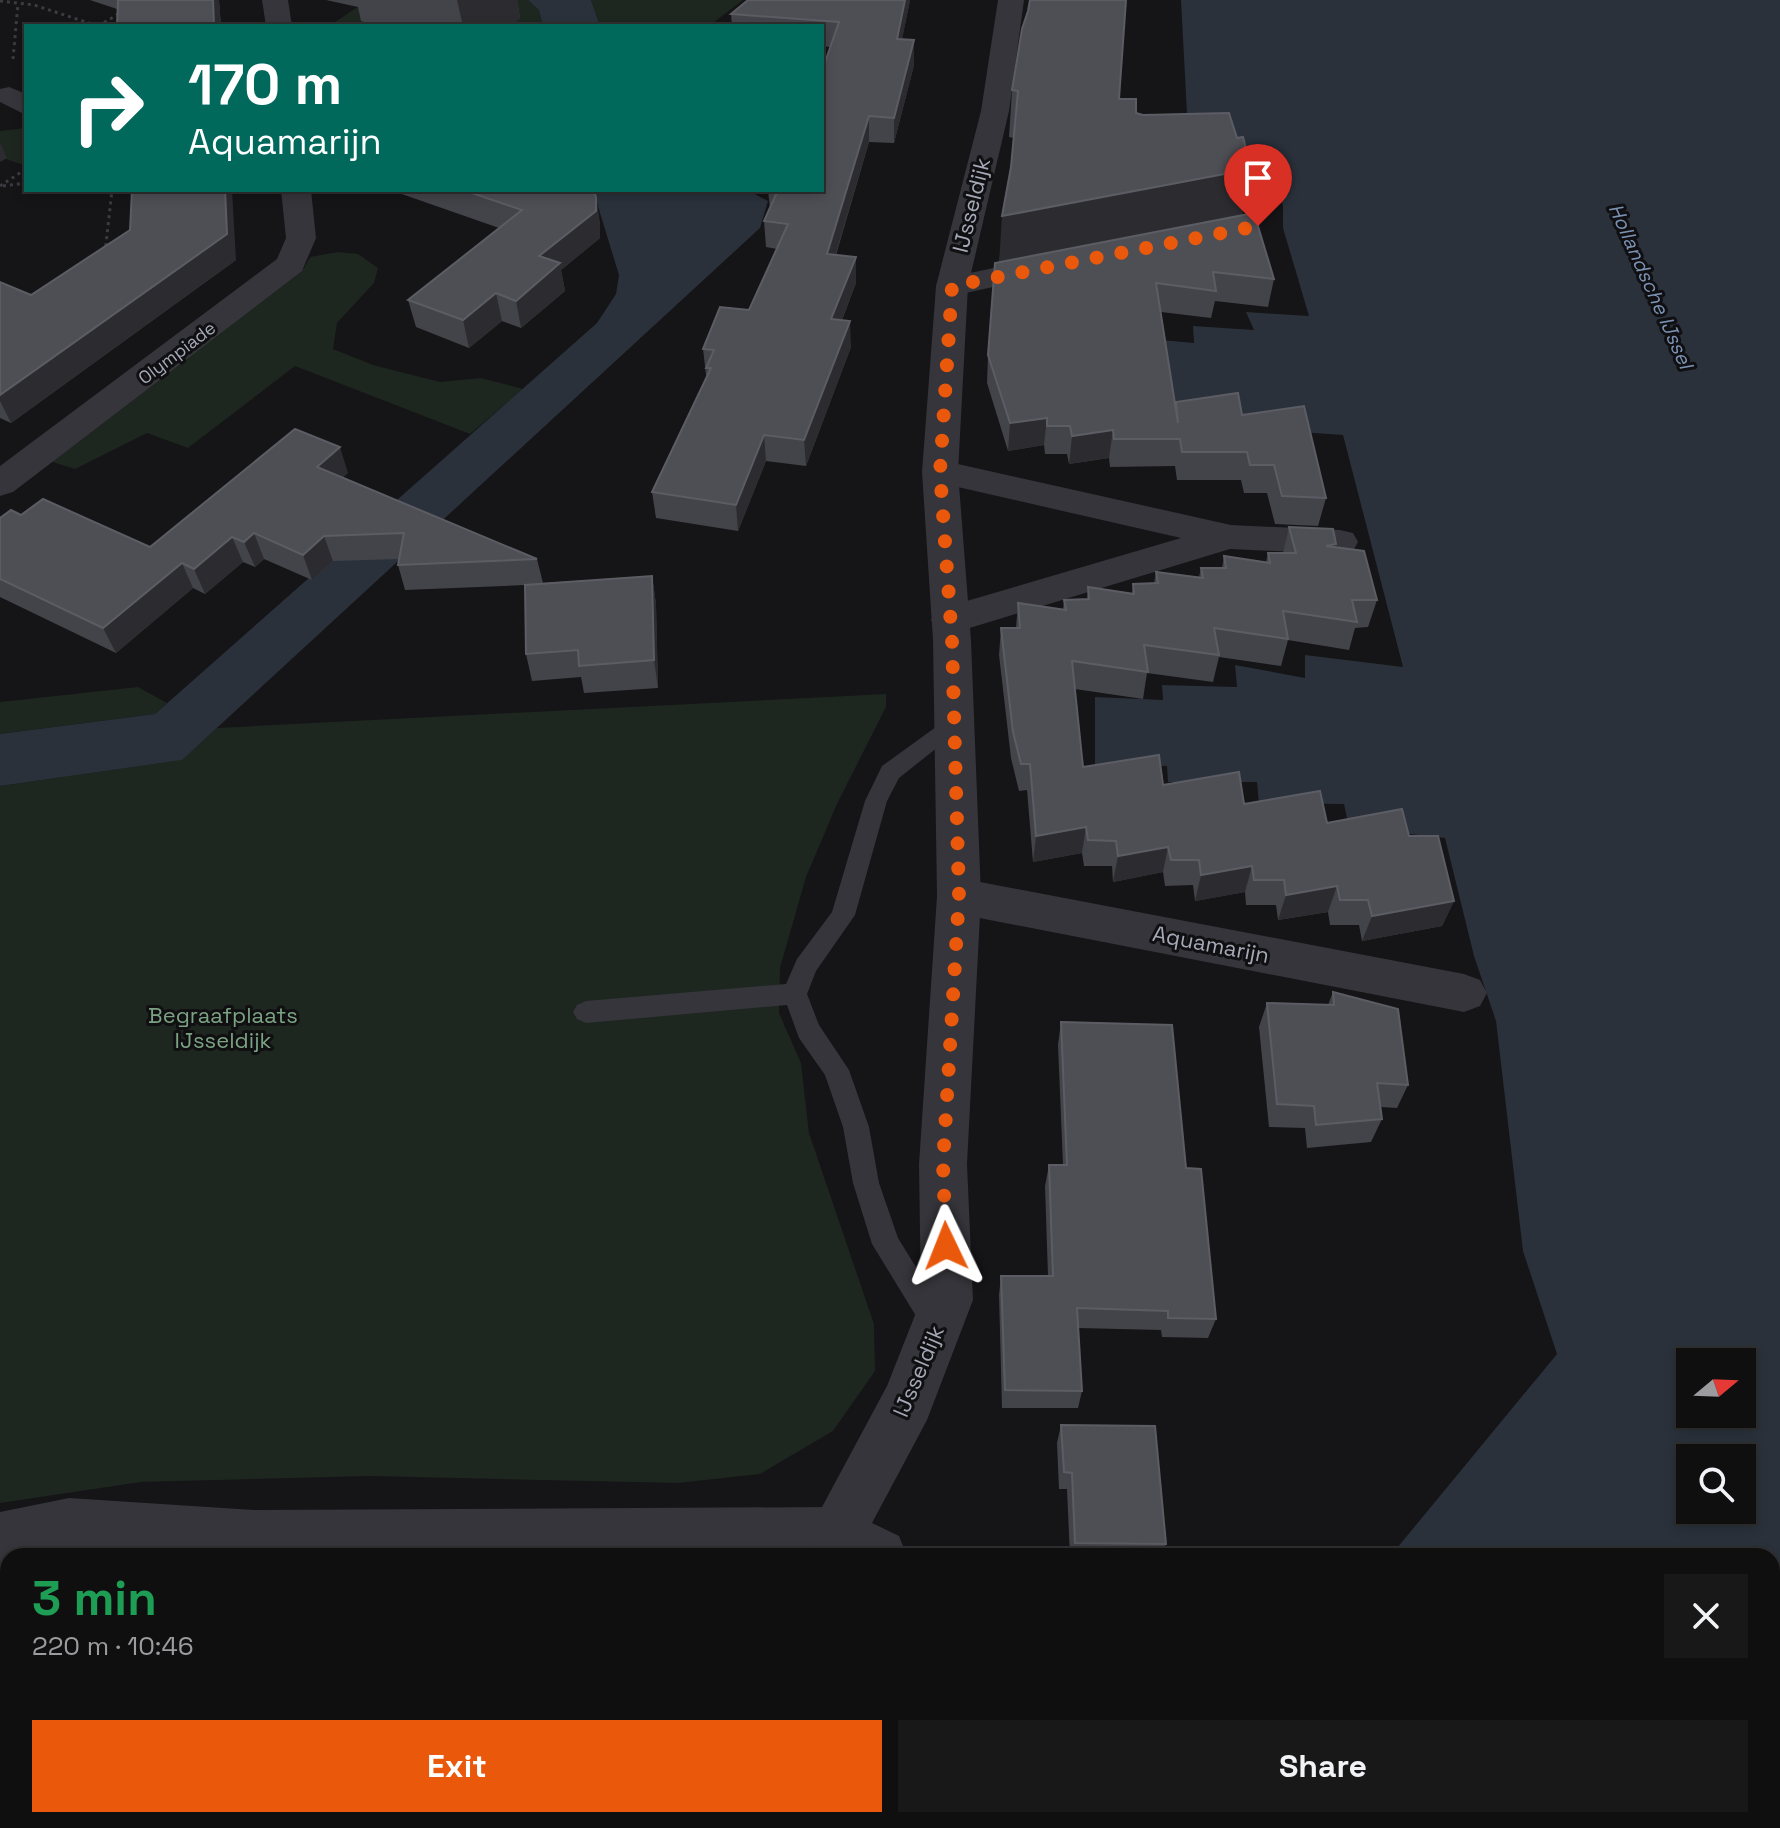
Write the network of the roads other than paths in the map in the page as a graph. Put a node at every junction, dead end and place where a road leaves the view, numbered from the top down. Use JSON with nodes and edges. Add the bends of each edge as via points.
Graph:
{"nodes":[{"id":1,"x":275,"y":0,"type":"edge"},
{"id":2,"x":1011,"y":0,"type":"edge"},
{"id":3,"x":279,"y":24,"type":"edge"},
{"id":4,"x":296,"y":192,"type":"edge"},
{"id":5,"x":1079,"y":260,"type":"edge"},
{"id":6,"x":952,"y":286,"type":"junction"},
{"id":7,"x":15,"y":456,"type":"edge"},
{"id":8,"x":940,"y":472,"type":"junction"},
{"id":9,"x":0,"y":484,"type":"edge"},
{"id":10,"x":1231,"y":537,"type":"junction"},
{"id":11,"x":1340,"y":542,"type":"dead end"},
{"id":12,"x":950,"y":620,"type":"junction"},
{"id":13,"x":954,"y":722,"type":"junction"},
{"id":14,"x":959,"y":896,"type":"junction"},
{"id":15,"x":1464,"y":993,"type":"dead end"},
{"id":16,"x":795,"y":994,"type":"junction"},
{"id":17,"x":586,"y":1012,"type":"dead end"},
{"id":18,"x":938,"y":1326,"type":"junction"},
{"id":19,"x":0,"y":1540,"type":"edge"},
{"id":20,"x":857,"y":1546,"type":"edge"}],
"edges":[{"from":1,"to":3,"type":"street"},
{"from":2,"to":6,"type":"street","name":"IJsseldijk","via":[[995,111]]},
{"from":4,"to":7,"type":"street","name":"Olympiade","via":[[301,238],[291,264]]},
{"from":5,"to":6,"type":"street"},
{"from":6,"to":8,"type":"street","name":"IJsseldijk"},
{"from":7,"to":9,"type":"street","name":"Olympiade"},
{"from":8,"to":10,"type":"street"},
{"from":8,"to":12,"type":"street","name":"IJsseldijk"},
{"from":10,"to":11,"type":"street"},
{"from":10,"to":12,"type":"street"},
{"from":12,"to":13,"type":"street","name":"IJsseldijk"},
{"from":13,"to":14,"type":"street","name":"IJsseldijk"},
{"from":13,"to":16,"type":"lane","via":[[890,772],[876,801],[843,915],[806,966]]},
{"from":14,"to":15,"type":"street","name":"Aquamarijn"},
{"from":14,"to":18,"type":"street","name":"IJsseldijk","via":[[943,1164],[947,1300]]},
{"from":16,"to":17,"type":"lane"},
{"from":16,"to":18,"type":"lane","via":[[808,1030],[836,1070],[886,1244]]},
{"from":18,"to":20,"type":"street","name":"IJsseldijk"},
{"from":19,"to":20,"type":"street","via":[[69,1526],[254,1538]]}]}
